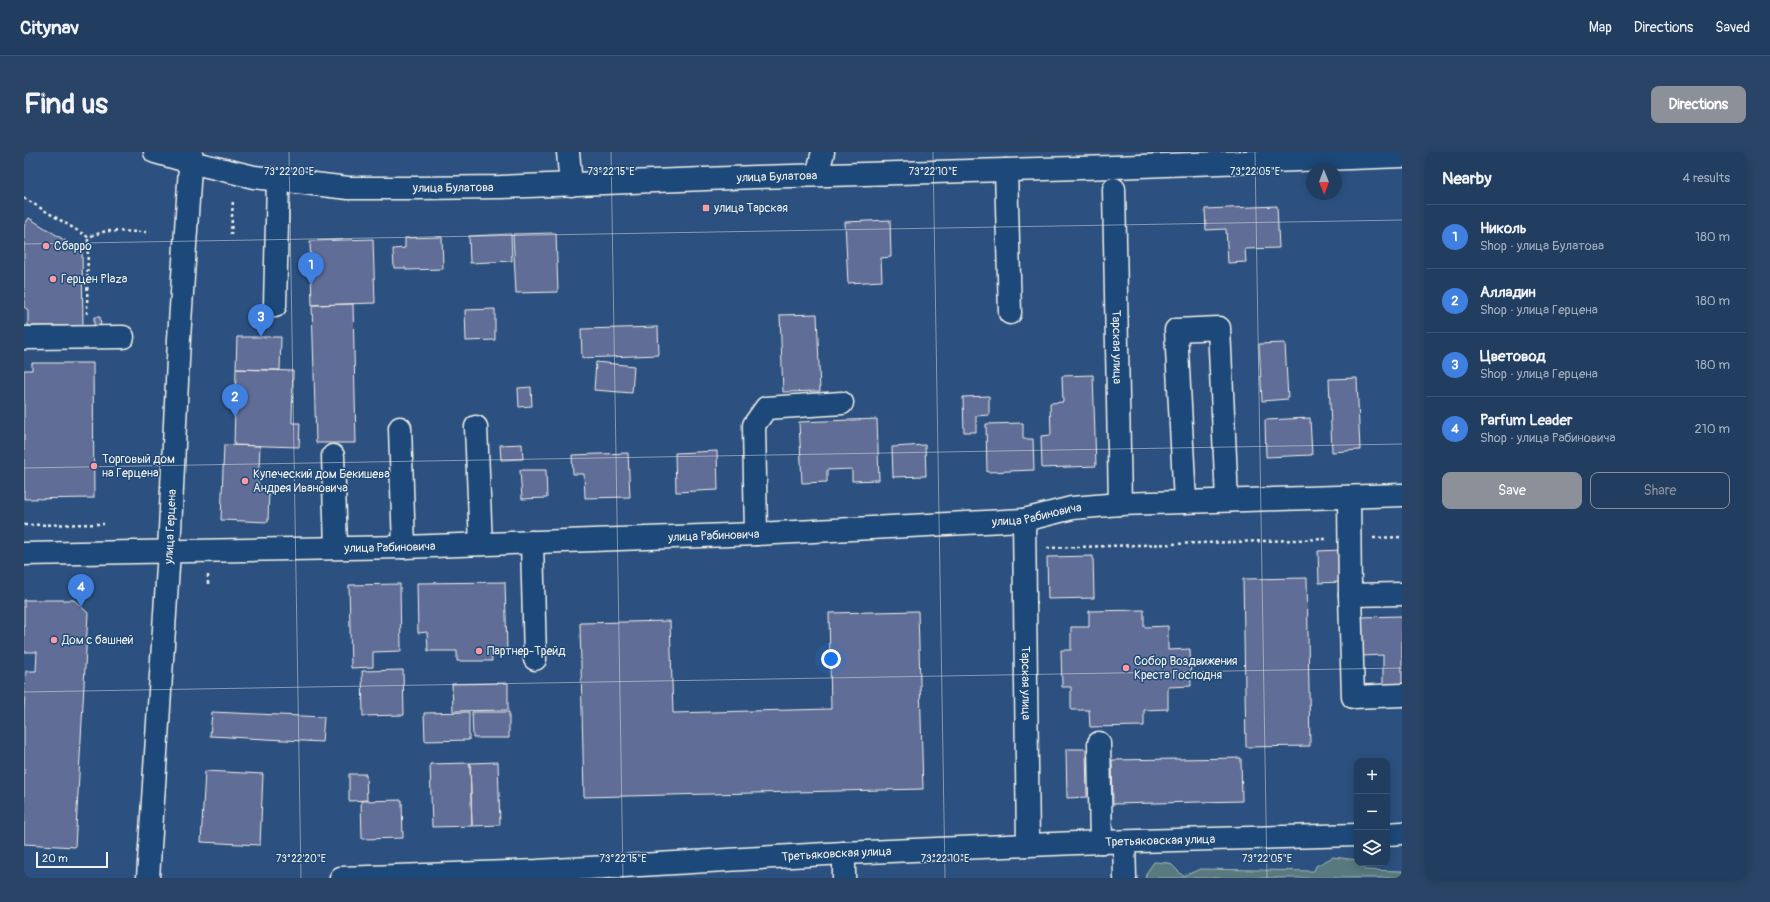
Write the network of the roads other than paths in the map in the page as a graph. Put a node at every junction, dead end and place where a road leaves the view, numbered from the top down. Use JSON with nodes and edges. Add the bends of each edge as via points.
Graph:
{"nodes":[{"id":1,"x":155,"y":152,"type":"edge"},
{"id":2,"x":568,"y":152,"type":"edge"},
{"id":3,"x":823,"y":152,"type":"edge"},
{"id":4,"x":1402,"y":156,"type":"edge"},
{"id":5,"x":191,"y":157,"type":"edge"},
{"id":6,"x":1219,"y":158,"type":"edge"},
{"id":7,"x":1006,"y":170,"type":"junction"},
{"id":8,"x":817,"y":175,"type":"junction"},
{"id":9,"x":278,"y":181,"type":"junction"},
{"id":10,"x":570,"y":185,"type":"junction"},
{"id":11,"x":1114,"y":190,"type":"dead end"},
{"id":12,"x":274,"y":306,"type":"dead end"},
{"id":13,"x":1010,"y":314,"type":"dead end"},
{"id":14,"x":123,"y":337,"type":"dead end"},
{"id":15,"x":24,"y":338,"type":"edge"},
{"id":16,"x":842,"y":403,"type":"dead end"},
{"id":17,"x":476,"y":427,"type":"dead end"},
{"id":18,"x":400,"y":428,"type":"dead end"},
{"id":19,"x":334,"y":456,"type":"dead end"},
{"id":20,"x":1402,"y":495,"type":"edge"},
{"id":21,"x":1348,"y":497,"type":"junction"},
{"id":22,"x":1227,"y":500,"type":"junction"},
{"id":23,"x":1184,"y":502,"type":"junction"},
{"id":24,"x":1120,"y":504,"type":"junction"},
{"id":25,"x":1024,"y":520,"type":"junction"},
{"id":26,"x":756,"y":534,"type":"junction"},
{"id":27,"x":532,"y":542,"type":"junction"},
{"id":28,"x":481,"y":544,"type":"junction"},
{"id":29,"x":336,"y":547,"type":"junction"},
{"id":30,"x":404,"y":547,"type":"junction"},
{"id":31,"x":169,"y":551,"type":"junction"},
{"id":32,"x":24,"y":554,"type":"edge"},
{"id":33,"x":1402,"y":594,"type":"edge"},
{"id":34,"x":1350,"y":595,"type":"junction"},
{"id":35,"x":534,"y":659,"type":"dead end"},
{"id":36,"x":1402,"y":696,"type":"edge"},
{"id":37,"x":1099,"y":743,"type":"dead end"},
{"id":38,"x":1402,"y":833,"type":"edge"},
{"id":39,"x":1390,"y":834,"type":"edge"},
{"id":40,"x":1354,"y":835,"type":"edge"},
{"id":41,"x":1101,"y":842,"type":"junction"},
{"id":42,"x":1124,"y":842,"type":"junction"},
{"id":43,"x":1028,"y":845,"type":"junction"},
{"id":44,"x":844,"y":853,"type":"junction"},
{"id":45,"x":537,"y":875,"type":"edge"},
{"id":46,"x":148,"y":878,"type":"edge"},
{"id":47,"x":341,"y":878,"type":"edge"},
{"id":48,"x":844,"y":878,"type":"edge"},
{"id":49,"x":1125,"y":878,"type":"edge"}],
"edges":[{"from":1,"to":5,"type":"street","name":"улица Булатова"},
{"from":2,"to":10,"type":"street"},
{"from":3,"to":8,"type":"street"},
{"from":4,"to":6,"type":"street","name":"улица Булатова"},
{"from":5,"to":9,"type":"street","name":"улица Булатова","via":[[254,178]]},
{"from":5,"to":31,"type":"street","name":"улица Герцена"},
{"from":6,"to":7,"type":"street","name":"улица Булатова"},
{"from":7,"to":8,"type":"street","name":"улица Булатова"},
{"from":7,"to":13,"type":"street"},
{"from":8,"to":10,"type":"street","name":"улица Булатова"},
{"from":9,"to":10,"type":"street","name":"улица Булатова","via":[[348,188]]},
{"from":9,"to":12,"type":"street"},
{"from":11,"to":24,"type":"street","name":"Тарская улица"},
{"from":14,"to":15,"type":"street"},
{"from":16,"to":26,"type":"street","via":[[766,408],[754,425]]},
{"from":17,"to":28,"type":"street"},
{"from":18,"to":30,"type":"street"},
{"from":19,"to":29,"type":"street"},
{"from":20,"to":21,"type":"street","name":"улица Рабиновича"},
{"from":21,"to":22,"type":"street","name":"улица Рабиновича"},
{"from":21,"to":34,"type":"street"},
{"from":22,"to":23,"type":"street","name":"улица Рабиновича"},
{"from":22,"to":23,"type":"street","via":[[1219,328],[1176,330]]},
{"from":23,"to":24,"type":"street","name":"улица Рабиновича"},
{"from":24,"to":25,"type":"street","name":"улица Рабиновича","via":[[1072,508]]},
{"from":25,"to":26,"type":"street","name":"улица Рабиновича"},
{"from":25,"to":43,"type":"street","name":"Тарская улица"},
{"from":26,"to":27,"type":"street","name":"улица Рабиновича"},
{"from":27,"to":28,"type":"street","name":"улица Рабиновича"},
{"from":27,"to":35,"type":"street"},
{"from":28,"to":30,"type":"street","name":"улица Рабиновича"},
{"from":29,"to":30,"type":"street","name":"улица Рабиновича"},
{"from":29,"to":31,"type":"street","name":"улица Рабиновича"},
{"from":31,"to":32,"type":"street","name":"улица Рабиновича"},
{"from":31,"to":46,"type":"street","name":"улица Герцена"},
{"from":33,"to":34,"type":"street"},
{"from":34,"to":36,"type":"street","via":[[1353,697]]},
{"from":37,"to":41,"type":"street"},
{"from":38,"to":39,"type":"street"},
{"from":40,"to":42,"type":"street","name":"Третьяковская улица"},
{"from":41,"to":42,"type":"street","name":"Третьяковская улица"},
{"from":41,"to":43,"type":"street","name":"Третьяковская улица"},
{"from":42,"to":49,"type":"street"},
{"from":43,"to":44,"type":"street","name":"Третьяковская улица"},
{"from":44,"to":45,"type":"street","name":"Третьяковская улица"},
{"from":44,"to":48,"type":"street"},
{"from":45,"to":47,"type":"street","name":"Третьяковская улица"}]}
